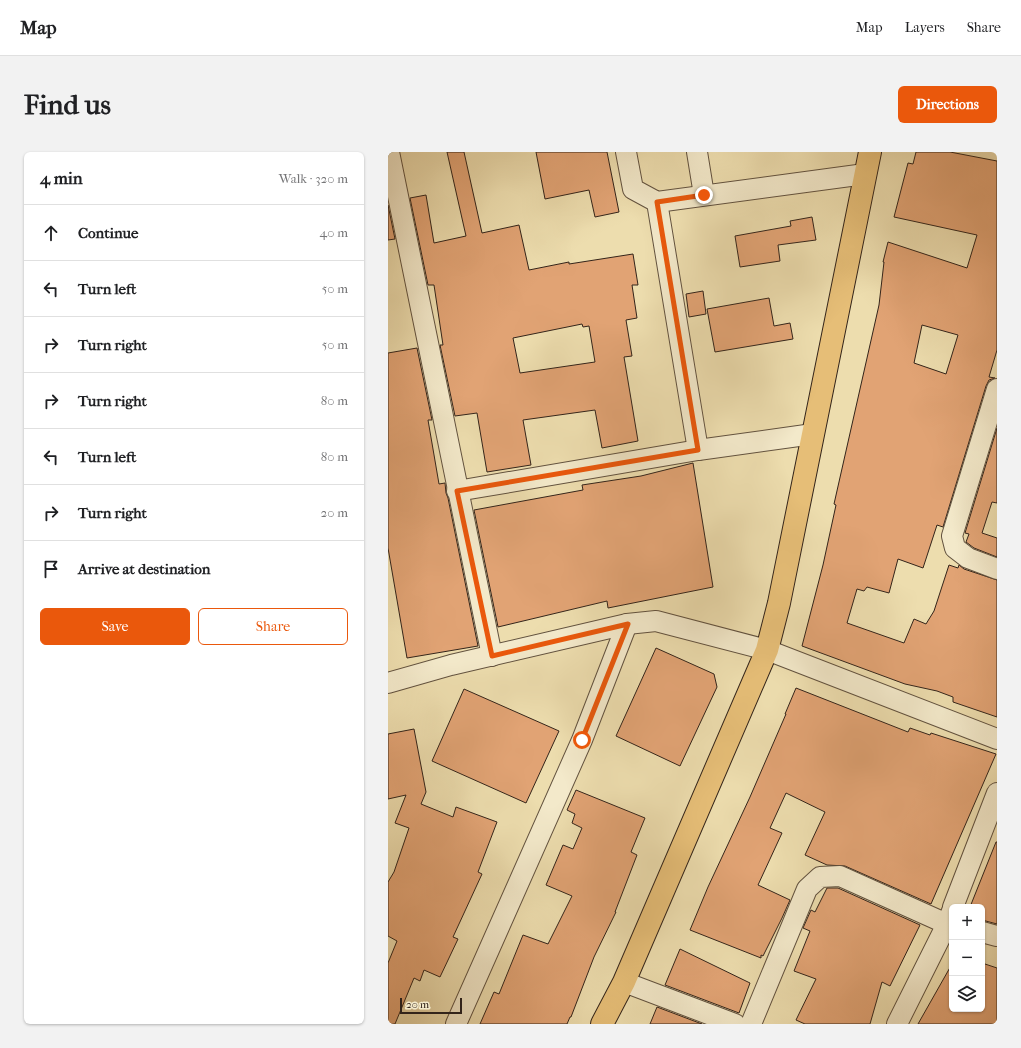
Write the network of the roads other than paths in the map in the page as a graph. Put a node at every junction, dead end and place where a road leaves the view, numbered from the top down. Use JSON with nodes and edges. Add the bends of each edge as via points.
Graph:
{"nodes":[{"id":1,"x":389,"y":152,"type":"edge"},
{"id":2,"x":626,"y":152,"type":"edge"},
{"id":3,"x":697,"y":152,"type":"edge"},
{"id":4,"x":870,"y":152,"type":"edge"},
{"id":5,"x":865,"y":174,"type":"junction"},
{"id":6,"x":704,"y":195,"type":"junction"},
{"id":7,"x":657,"y":202,"type":"junction"},
{"id":8,"x":997,"y":389,"type":"edge"},
{"id":9,"x":813,"y":434,"type":"junction"},
{"id":10,"x":698,"y":450,"type":"junction"},
{"id":11,"x":457,"y":491,"type":"junction"},
{"id":12,"x":997,"y":569,"type":"edge"},
{"id":13,"x":628,"y":624,"type":"junction"},
{"id":14,"x":767,"y":650,"type":"junction"},
{"id":15,"x":492,"y":656,"type":"junction"},
{"id":16,"x":388,"y":683,"type":"edge"},
{"id":17,"x":997,"y":739,"type":"edge"},
{"id":18,"x":997,"y":793,"type":"edge"},
{"id":19,"x":956,"y":904,"type":"edge"},
{"id":20,"x":949,"y":916,"type":"edge"},
{"id":21,"x":949,"y":921,"type":"edge"},
{"id":22,"x":985,"y":933,"type":"edge"},
{"id":23,"x":997,"y":936,"type":"edge"},
{"id":24,"x":624,"y":982,"type":"junction"},
{"id":25,"x":456,"y":1024,"type":"edge"},
{"id":26,"x":602,"y":1024,"type":"edge"},
{"id":27,"x":735,"y":1024,"type":"edge"},
{"id":28,"x":751,"y":1024,"type":"edge"},
{"id":29,"x":897,"y":1024,"type":"edge"}],
"edges":[{"from":1,"to":11,"type":"street"},
{"from":2,"to":7,"type":"street","via":[[633,189]]},
{"from":3,"to":6,"type":"street"},
{"from":4,"to":5,"type":"highway"},
{"from":5,"to":6,"type":"street"},
{"from":5,"to":9,"type":"highway"},
{"from":6,"to":7,"type":"street"},
{"from":7,"to":10,"type":"street"},
{"from":8,"to":12,"type":"street","via":[[952,536],[955,548],[968,558]]},
{"from":9,"to":10,"type":"street"},
{"from":9,"to":14,"type":"highway"},
{"from":10,"to":11,"type":"street"},
{"from":11,"to":15,"type":"street"},
{"from":13,"to":14,"type":"street","via":[[656,621]]},
{"from":13,"to":15,"type":"street"},
{"from":13,"to":25,"type":"street","via":[[582,740]]},
{"from":14,"to":17,"type":"street"},
{"from":14,"to":24,"type":"highway"},
{"from":15,"to":16,"type":"street"},
{"from":18,"to":19,"type":"street"},
{"from":20,"to":28,"type":"street","via":[[840,876],[820,877],[807,889]]},
{"from":21,"to":29,"type":"street"},
{"from":22,"to":23,"type":"street"},
{"from":24,"to":26,"type":"highway"},
{"from":24,"to":27,"type":"street"}]}
